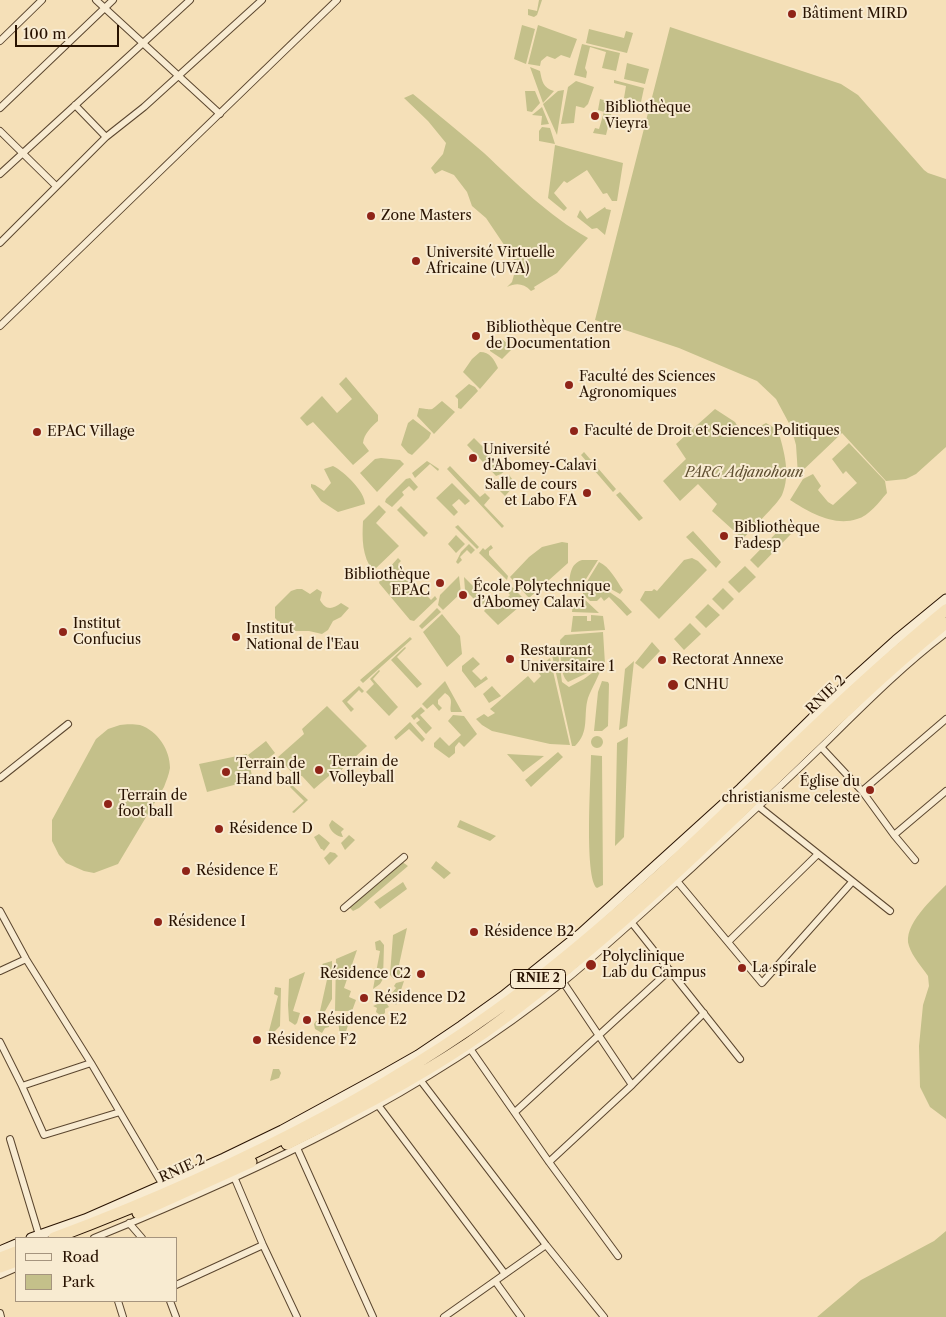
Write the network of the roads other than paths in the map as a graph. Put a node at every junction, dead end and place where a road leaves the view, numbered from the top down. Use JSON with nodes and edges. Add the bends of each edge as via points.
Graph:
{"nodes":[{"id":1,"x":42,"y":0,"type":"edge"},
{"id":2,"x":96,"y":0,"type":"edge"},
{"id":3,"x":113,"y":0,"type":"edge"},
{"id":4,"x":190,"y":0,"type":"edge"},
{"id":5,"x":262,"y":0,"type":"edge"},
{"id":6,"x":337,"y":0,"type":"edge"},
{"id":7,"x":105,"y":8,"type":"junction"},
{"id":8,"x":0,"y":40,"type":"edge"},
{"id":9,"x":142,"y":44,"type":"junction"},
{"id":10,"x":178,"y":77,"type":"junction"},
{"id":11,"x":75,"y":105,"type":"junction"},
{"id":12,"x":0,"y":108,"type":"edge"},
{"id":13,"x":220,"y":114,"type":"junction"},
{"id":14,"x":0,"y":131,"type":"edge"},
{"id":15,"x":106,"y":137,"type":"junction"},
{"id":16,"x":22,"y":152,"type":"junction"},
{"id":17,"x":0,"y":174,"type":"edge"},
{"id":18,"x":56,"y":186,"type":"junction"},
{"id":19,"x":0,"y":242,"type":"edge"},
{"id":20,"x":0,"y":326,"type":"edge"},
{"id":21,"x":946,"y":599,"type":"edge"},
{"id":22,"x":946,"y":610,"type":"edge"},
{"id":23,"x":946,"y":623,"type":"edge"},
{"id":24,"x":946,"y":633,"type":"edge"},
{"id":25,"x":946,"y":719,"type":"edge"},
{"id":26,"x":68,"y":724,"type":"dead end"},
{"id":27,"x":821,"y":747,"type":"junction"},
{"id":28,"x":0,"y":778,"type":"edge"},
{"id":29,"x":862,"y":791,"type":"junction"},
{"id":30,"x":946,"y":791,"type":"edge"},
{"id":31,"x":758,"y":806,"type":"junction"},
{"id":32,"x":894,"y":835,"type":"junction"},
{"id":33,"x":818,"y":854,"type":"junction"},
{"id":34,"x":404,"y":857,"type":"dead end"},
{"id":35,"x":915,"y":860,"type":"dead end"},
{"id":36,"x":677,"y":881,"type":"junction"},
{"id":37,"x":852,"y":882,"type":"junction"},
{"id":38,"x":344,"y":908,"type":"dead end"},
{"id":39,"x":0,"y":911,"type":"edge"},
{"id":40,"x":890,"y":911,"type":"dead end"},
{"id":41,"x":626,"y":918,"type":"junction"},
{"id":42,"x":728,"y":942,"type":"junction"},
{"id":43,"x":26,"y":959,"type":"junction"},
{"id":44,"x":670,"y":970,"type":"junction"},
{"id":45,"x":0,"y":971,"type":"edge"},
{"id":46,"x":563,"y":982,"type":"junction"},
{"id":47,"x":704,"y":1013,"type":"junction"},
{"id":48,"x":598,"y":1035,"type":"junction"},
{"id":49,"x":0,"y":1042,"type":"edge"},
{"id":50,"x":471,"y":1050,"type":"junction"},
{"id":51,"x":740,"y":1059,"type":"dead end"},
{"id":52,"x":91,"y":1063,"type":"junction"},
{"id":53,"x":421,"y":1081,"type":"junction"},
{"id":54,"x":632,"y":1085,"type":"junction"},
{"id":55,"x":22,"y":1086,"type":"junction"},
{"id":56,"x":378,"y":1105,"type":"junction"},
{"id":57,"x":120,"y":1112,"type":"junction"},
{"id":58,"x":515,"y":1112,"type":"junction"},
{"id":59,"x":10,"y":1139,"type":"dead end"},
{"id":60,"x":297,"y":1148,"type":"junction"},
{"id":61,"x":549,"y":1162,"type":"junction"},
{"id":62,"x":235,"y":1179,"type":"junction"},
{"id":63,"x":165,"y":1189,"type":"junction"},
{"id":64,"x":129,"y":1223,"type":"junction"},
{"id":65,"x":96,"y":1236,"type":"edge"},
{"id":66,"x":35,"y":1237,"type":"edge"},
{"id":67,"x":56,"y":1237,"type":"edge"},
{"id":68,"x":141,"y":1237,"type":"edge"},
{"id":69,"x":15,"y":1244,"type":"edge"},
{"id":70,"x":263,"y":1245,"type":"junction"},
{"id":71,"x":546,"y":1245,"type":"junction"},
{"id":72,"x":0,"y":1251,"type":"edge"},
{"id":73,"x":15,"y":1252,"type":"edge"},
{"id":74,"x":618,"y":1256,"type":"dead end"},
{"id":75,"x":0,"y":1258,"type":"edge"},
{"id":76,"x":15,"y":1261,"type":"edge"},
{"id":77,"x":0,"y":1267,"type":"edge"},
{"id":78,"x":15,"y":1268,"type":"edge"},
{"id":79,"x":505,"y":1274,"type":"junction"},
{"id":80,"x":0,"y":1275,"type":"edge"},
{"id":81,"x":495,"y":1281,"type":"junction"},
{"id":82,"x":178,"y":1284,"type":"edge"},
{"id":83,"x":118,"y":1302,"type":"edge"},
{"id":84,"x":170,"y":1302,"type":"edge"},
{"id":85,"x":0,"y":1313,"type":"edge"},
{"id":86,"x":1,"y":1317,"type":"edge"},
{"id":87,"x":123,"y":1317,"type":"edge"},
{"id":88,"x":176,"y":1317,"type":"edge"},
{"id":89,"x":297,"y":1317,"type":"edge"},
{"id":90,"x":373,"y":1317,"type":"edge"},
{"id":91,"x":444,"y":1317,"type":"edge"},
{"id":92,"x":521,"y":1317,"type":"edge"},
{"id":93,"x":604,"y":1317,"type":"edge"}],
"edges":[{"from":1,"to":8,"type":"street"},
{"from":2,"to":7,"type":"street"},
{"from":3,"to":7,"type":"street"},
{"from":4,"to":9,"type":"street"},
{"from":5,"to":10,"type":"street"},
{"from":6,"to":13,"type":"street"},
{"from":7,"to":9,"type":"street"},
{"from":7,"to":12,"type":"street"},
{"from":9,"to":10,"type":"street"},
{"from":9,"to":11,"type":"street"},
{"from":10,"to":13,"type":"street"},
{"from":10,"to":15,"type":"street"},
{"from":11,"to":15,"type":"street"},
{"from":11,"to":16,"type":"street"},
{"from":13,"to":20,"type":"street"},
{"from":14,"to":16,"type":"street"},
{"from":15,"to":18,"type":"street"},
{"from":16,"to":17,"type":"street"},
{"from":16,"to":18,"type":"street"},
{"from":18,"to":19,"type":"street"},
{"from":21,"to":63,"type":"street","via":[[874,660],[720,807],[580,934],[503,996],[418,1055],[282,1130]]},
{"from":22,"to":41,"type":"highway","name":"RNIE 2","number":"RNIE 2","via":[[852,691]]},
{"from":23,"to":41,"type":"highway","name":"RNIE 2","number":"RNIE 2","via":[[858,698]]},
{"from":24,"to":27,"type":"street","via":[[896,675]]},
{"from":25,"to":29,"type":"street"},
{"from":26,"to":28,"type":"street"},
{"from":27,"to":29,"type":"street"},
{"from":27,"to":31,"type":"street"},
{"from":29,"to":32,"type":"street"},
{"from":30,"to":32,"type":"street"},
{"from":31,"to":33,"type":"street"},
{"from":31,"to":36,"type":"street"},
{"from":32,"to":35,"type":"street"},
{"from":33,"to":37,"type":"street"},
{"from":33,"to":42,"type":"street"},
{"from":34,"to":38,"type":"street"},
{"from":36,"to":41,"type":"street"},
{"from":36,"to":42,"type":"street"},
{"from":37,"to":40,"type":"street"},
{"from":37,"to":42,"type":"street","via":[[762,983]]},
{"from":39,"to":43,"type":"street"},
{"from":41,"to":44,"type":"street"},
{"from":41,"to":46,"type":"street"},
{"from":41,"to":63,"type":"highway","name":"RNIE 2","number":"RNIE 2","via":[[466,1033],[354,1101],[290,1134]]},
{"from":41,"to":65,"type":"highway","name":"RNIE 2","number":"RNIE 2","via":[[506,1016],[398,1087]]},
{"from":43,"to":45,"type":"street"},
{"from":43,"to":52,"type":"street"},
{"from":44,"to":47,"type":"street"},
{"from":44,"to":48,"type":"street"},
{"from":46,"to":48,"type":"street"},
{"from":46,"to":50,"type":"street"},
{"from":47,"to":51,"type":"street"},
{"from":47,"to":54,"type":"street"},
{"from":48,"to":54,"type":"street"},
{"from":48,"to":58,"type":"street"},
{"from":49,"to":55,"type":"street"},
{"from":50,"to":53,"type":"street"},
{"from":50,"to":58,"type":"street"},
{"from":52,"to":55,"type":"street"},
{"from":52,"to":57,"type":"street"},
{"from":53,"to":56,"type":"street"},
{"from":53,"to":71,"type":"street"},
{"from":54,"to":61,"type":"street"},
{"from":55,"to":57,"type":"street","via":[[44,1135]]},
{"from":56,"to":60,"type":"street"},
{"from":56,"to":79,"type":"street"},
{"from":57,"to":63,"type":"street"},
{"from":58,"to":61,"type":"street"},
{"from":59,"to":66,"type":"street"},
{"from":60,"to":62,"type":"street"},
{"from":60,"to":90,"type":"street"},
{"from":61,"to":74,"type":"street"},
{"from":62,"to":64,"type":"street"},
{"from":62,"to":70,"type":"street"},
{"from":63,"to":66,"type":"street"},
{"from":63,"to":67,"type":"highway","name":"RNIE 2","number":"RNIE 2"},
{"from":64,"to":65,"type":"street"},
{"from":64,"to":68,"type":"street"},
{"from":69,"to":72,"type":"street"},
{"from":70,"to":82,"type":"street"},
{"from":70,"to":89,"type":"street"},
{"from":71,"to":79,"type":"street"},
{"from":71,"to":93,"type":"street"},
{"from":73,"to":75,"type":"highway"},
{"from":76,"to":77,"type":"highway"},
{"from":78,"to":80,"type":"street"},
{"from":79,"to":81,"type":"street"},
{"from":81,"to":91,"type":"street"},
{"from":81,"to":92,"type":"street"},
{"from":83,"to":87,"type":"street"},
{"from":84,"to":88,"type":"street"},
{"from":85,"to":86,"type":"street"}]}
